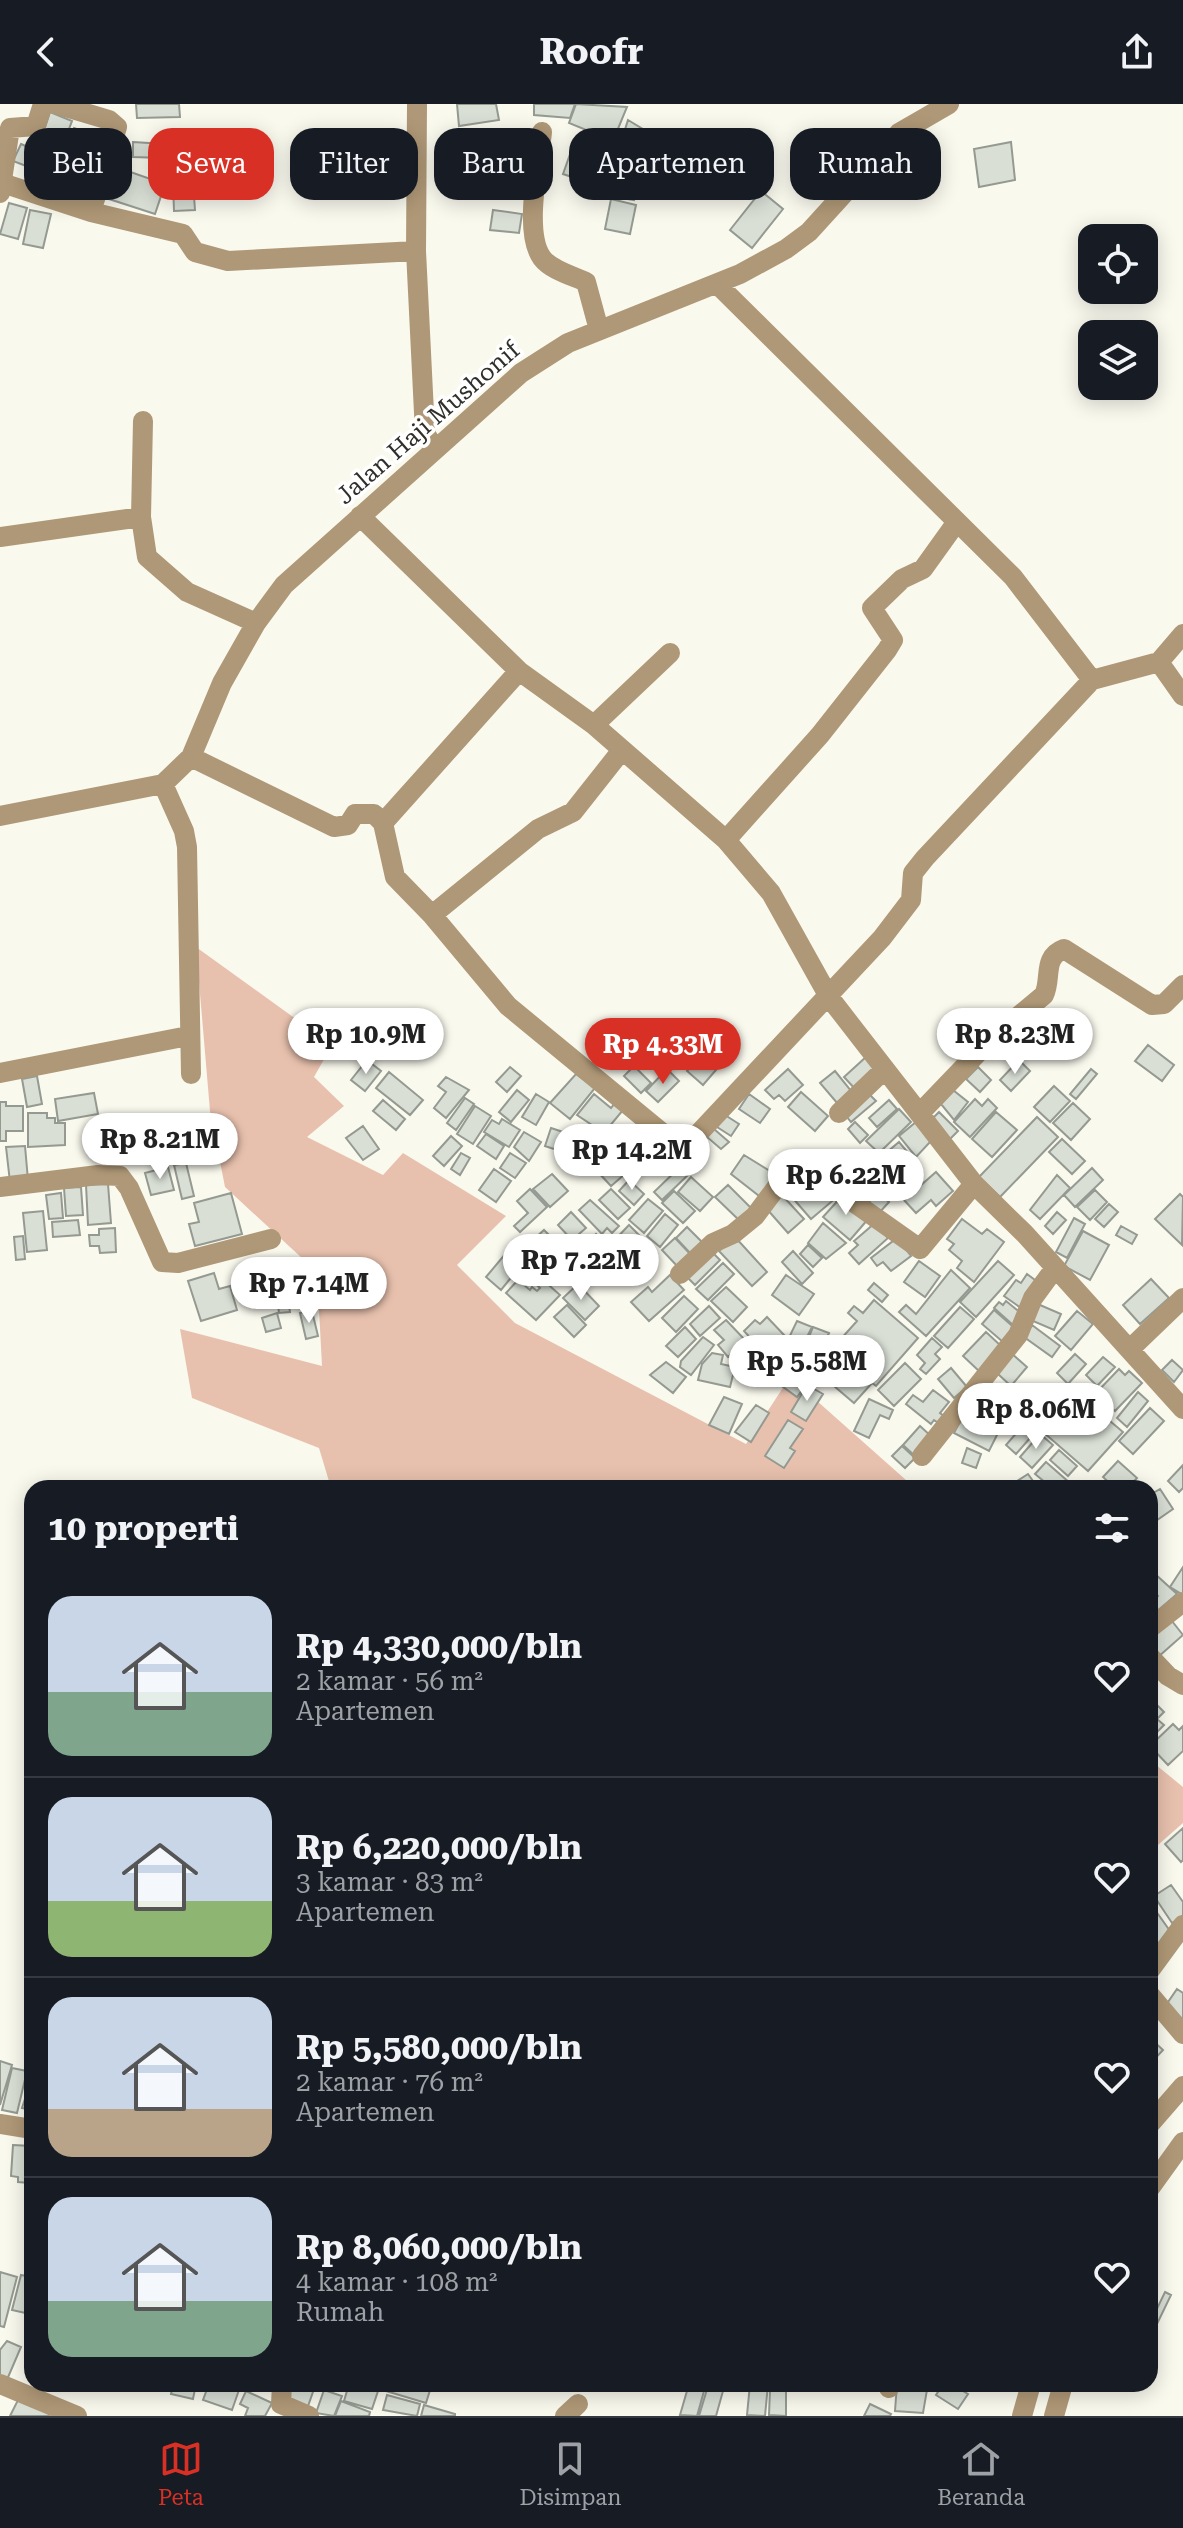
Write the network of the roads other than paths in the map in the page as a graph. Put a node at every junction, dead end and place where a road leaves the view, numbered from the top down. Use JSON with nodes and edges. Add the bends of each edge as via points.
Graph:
{"nodes":[{"id":1,"x":43,"y":104,"type":"edge"},
{"id":2,"x":55,"y":104,"type":"edge"},
{"id":3,"x":417,"y":104,"type":"edge"},
{"id":4,"x":949,"y":104,"type":"edge"},
{"id":5,"x":1,"y":188,"type":"edge"},
{"id":6,"x":535,"y":200,"type":"edge"},
{"id":7,"x":91,"y":212,"type":"junction"},
{"id":8,"x":416,"y":251,"type":"junction"},
{"id":9,"x":717,"y":284,"type":"junction"},
{"id":10,"x":599,"y":330,"type":"junction"},
{"id":11,"x":143,"y":421,"type":"dead end"},
{"id":12,"x":434,"y":448,"type":"junction"},
{"id":13,"x":360,"y":516,"type":"junction"},
{"id":14,"x":141,"y":517,"type":"junction"},
{"id":15,"x":956,"y":523,"type":"junction"},
{"id":16,"x":0,"y":537,"type":"edge"},
{"id":17,"x":256,"y":623,"type":"junction"},
{"id":18,"x":1183,"y":634,"type":"edge"},
{"id":19,"x":670,"y":653,"type":"dead end"},
{"id":20,"x":1159,"y":662,"type":"junction"},
{"id":21,"x":519,"y":671,"type":"junction"},
{"id":22,"x":1092,"y":680,"type":"junction"},
{"id":23,"x":1183,"y":696,"type":"edge"},
{"id":24,"x":594,"y":725,"type":"junction"},
{"id":25,"x":622,"y":750,"type":"junction"},
{"id":26,"x":191,"y":757,"type":"junction"},
{"id":27,"x":163,"y":784,"type":"junction"},
{"id":28,"x":0,"y":816,"type":"edge"},
{"id":29,"x":383,"y":823,"type":"junction"},
{"id":30,"x":726,"y":840,"type":"junction"},
{"id":31,"x":432,"y":915,"type":"junction"},
{"id":32,"x":1183,"y":985,"type":"edge"},
{"id":33,"x":829,"y":997,"type":"junction"},
{"id":34,"x":188,"y":1036,"type":"junction"},
{"id":35,"x":885,"y":1069,"type":"junction"},
{"id":36,"x":0,"y":1073,"type":"edge"},
{"id":37,"x":191,"y":1074,"type":"dead end"},
{"id":38,"x":839,"y":1113,"type":"dead end"},
{"id":39,"x":920,"y":1113,"type":"junction"},
{"id":40,"x":974,"y":1184,"type":"junction"},
{"id":41,"x":0,"y":1187,"type":"edge"},
{"id":42,"x":271,"y":1239,"type":"dead end"},
{"id":43,"x":1055,"y":1268,"type":"junction"},
{"id":44,"x":680,"y":1274,"type":"dead end"},
{"id":45,"x":1183,"y":1298,"type":"edge"},
{"id":46,"x":1130,"y":1349,"type":"junction"},
{"id":47,"x":1183,"y":1409,"type":"edge"},
{"id":48,"x":922,"y":1456,"type":"dead end"},
{"id":49,"x":1183,"y":1602,"type":"edge"},
{"id":50,"x":1158,"y":1622,"type":"edge"},
{"id":51,"x":1158,"y":1665,"type":"edge"},
{"id":52,"x":1183,"y":1685,"type":"edge"},
{"id":53,"x":1183,"y":1925,"type":"edge"},
{"id":54,"x":1158,"y":1959,"type":"edge"},
{"id":55,"x":1158,"y":2004,"type":"edge"},
{"id":56,"x":1183,"y":2034,"type":"edge"},
{"id":57,"x":1183,"y":2086,"type":"edge"},
{"id":58,"x":1158,"y":2115,"type":"edge"},
{"id":59,"x":0,"y":2124,"type":"edge"},
{"id":60,"x":24,"y":2128,"type":"edge"},
{"id":61,"x":1183,"y":2142,"type":"edge"},
{"id":62,"x":1158,"y":2177,"type":"edge"},
{"id":63,"x":0,"y":2384,"type":"edge"},
{"id":64,"x":282,"y":2392,"type":"edge"},
{"id":65,"x":1029,"y":2392,"type":"edge"},
{"id":66,"x":1061,"y":2392,"type":"edge"},
{"id":67,"x":77,"y":2416,"type":"edge"},
{"id":68,"x":309,"y":2416,"type":"edge"},
{"id":69,"x":1022,"y":2416,"type":"edge"},
{"id":70,"x":1054,"y":2416,"type":"edge"}],
"edges":[{"from":1,"to":5,"type":"street","via":[[36,126],[10,128]]},
{"from":2,"to":7,"type":"street","via":[[117,127]]},
{"from":3,"to":8,"type":"street"},
{"from":4,"to":9,"type":"street","name":"Jalan Haji Mushonif","via":[[899,133],[809,232]]},
{"from":5,"to":7,"type":"street"},
{"from":6,"to":10,"type":"street","via":[[532,230],[541,257],[586,282]]},
{"from":7,"to":8,"type":"street","via":[[183,234],[195,252],[228,261]]},
{"from":8,"to":12,"type":"street","via":[[425,433]]},
{"from":9,"to":10,"type":"street","name":"Jalan Haji Mushonif"},
{"from":9,"to":15,"type":"street"},
{"from":10,"to":12,"type":"street","name":"Jalan Haji Mushonif","via":[[521,373]]},
{"from":11,"to":14,"type":"street"},
{"from":12,"to":13,"type":"street","name":"Jalan Haji Mushonif"},
{"from":13,"to":17,"type":"street","name":"Jalan Haji Mushonif","via":[[284,585]]},
{"from":13,"to":21,"type":"street"},
{"from":14,"to":16,"type":"street"},
{"from":14,"to":17,"type":"street","via":[[147,557],[155,567],[187,592]]},
{"from":15,"to":22,"type":"street","via":[[1013,577]]},
{"from":15,"to":30,"type":"street","via":[[923,569],[902,579],[872,608],[893,640],[887,650]]},
{"from":17,"to":26,"type":"street","name":"Jalan Haji Mushonif","via":[[205,717]]},
{"from":18,"to":20,"type":"street"},
{"from":19,"to":24,"type":"street"},
{"from":20,"to":22,"type":"street"},
{"from":20,"to":23,"type":"street"},
{"from":21,"to":24,"type":"street"},
{"from":21,"to":29,"type":"street"},
{"from":22,"to":33,"type":"street","via":[[925,858],[913,873],[907,907]]},
{"from":24,"to":25,"type":"street"},
{"from":25,"to":30,"type":"street"},
{"from":25,"to":31,"type":"street","via":[[573,812],[538,829]]},
{"from":26,"to":27,"type":"street","name":"Jalan Haji Mushonif"},
{"from":26,"to":29,"type":"street","via":[[334,827],[348,825],[355,814],[365,812]]},
{"from":27,"to":28,"type":"street"},
{"from":27,"to":34,"type":"street","via":[[187,847]]},
{"from":29,"to":31,"type":"street","via":[[395,877]]},
{"from":30,"to":33,"type":"street","via":[[771,893]]},
{"from":31,"to":33,"type":"street","via":[[508,1006],[683,1150]]},
{"from":32,"to":39,"type":"street","via":[[1164,1004],[1152,1005],[1064,949],[1056,952],[1048,965],[1044,995],[991,1039]]},
{"from":33,"to":35,"type":"street"},
{"from":34,"to":36,"type":"street"},
{"from":34,"to":37,"type":"street"},
{"from":35,"to":38,"type":"street"},
{"from":35,"to":39,"type":"street"},
{"from":39,"to":40,"type":"street"},
{"from":40,"to":43,"type":"street"},
{"from":40,"to":44,"type":"street","via":[[920,1249],[808,1170],[791,1168],[755,1216],[713,1243]]},
{"from":41,"to":42,"type":"street","via":[[120,1176],[162,1262],[178,1263]]},
{"from":43,"to":46,"type":"street"},
{"from":43,"to":48,"type":"street","via":[[1033,1298],[1018,1335]]},
{"from":45,"to":46,"type":"street"},
{"from":46,"to":47,"type":"street"},
{"from":49,"to":50,"type":"street"},
{"from":51,"to":52,"type":"street"},
{"from":53,"to":54,"type":"street"},
{"from":55,"to":56,"type":"street"},
{"from":57,"to":58,"type":"street"},
{"from":59,"to":60,"type":"street"},
{"from":61,"to":62,"type":"street"},
{"from":63,"to":67,"type":"street"},
{"from":64,"to":68,"type":"street","via":[[281,2404]]},
{"from":65,"to":69,"type":"street"},
{"from":66,"to":70,"type":"street"}]}
